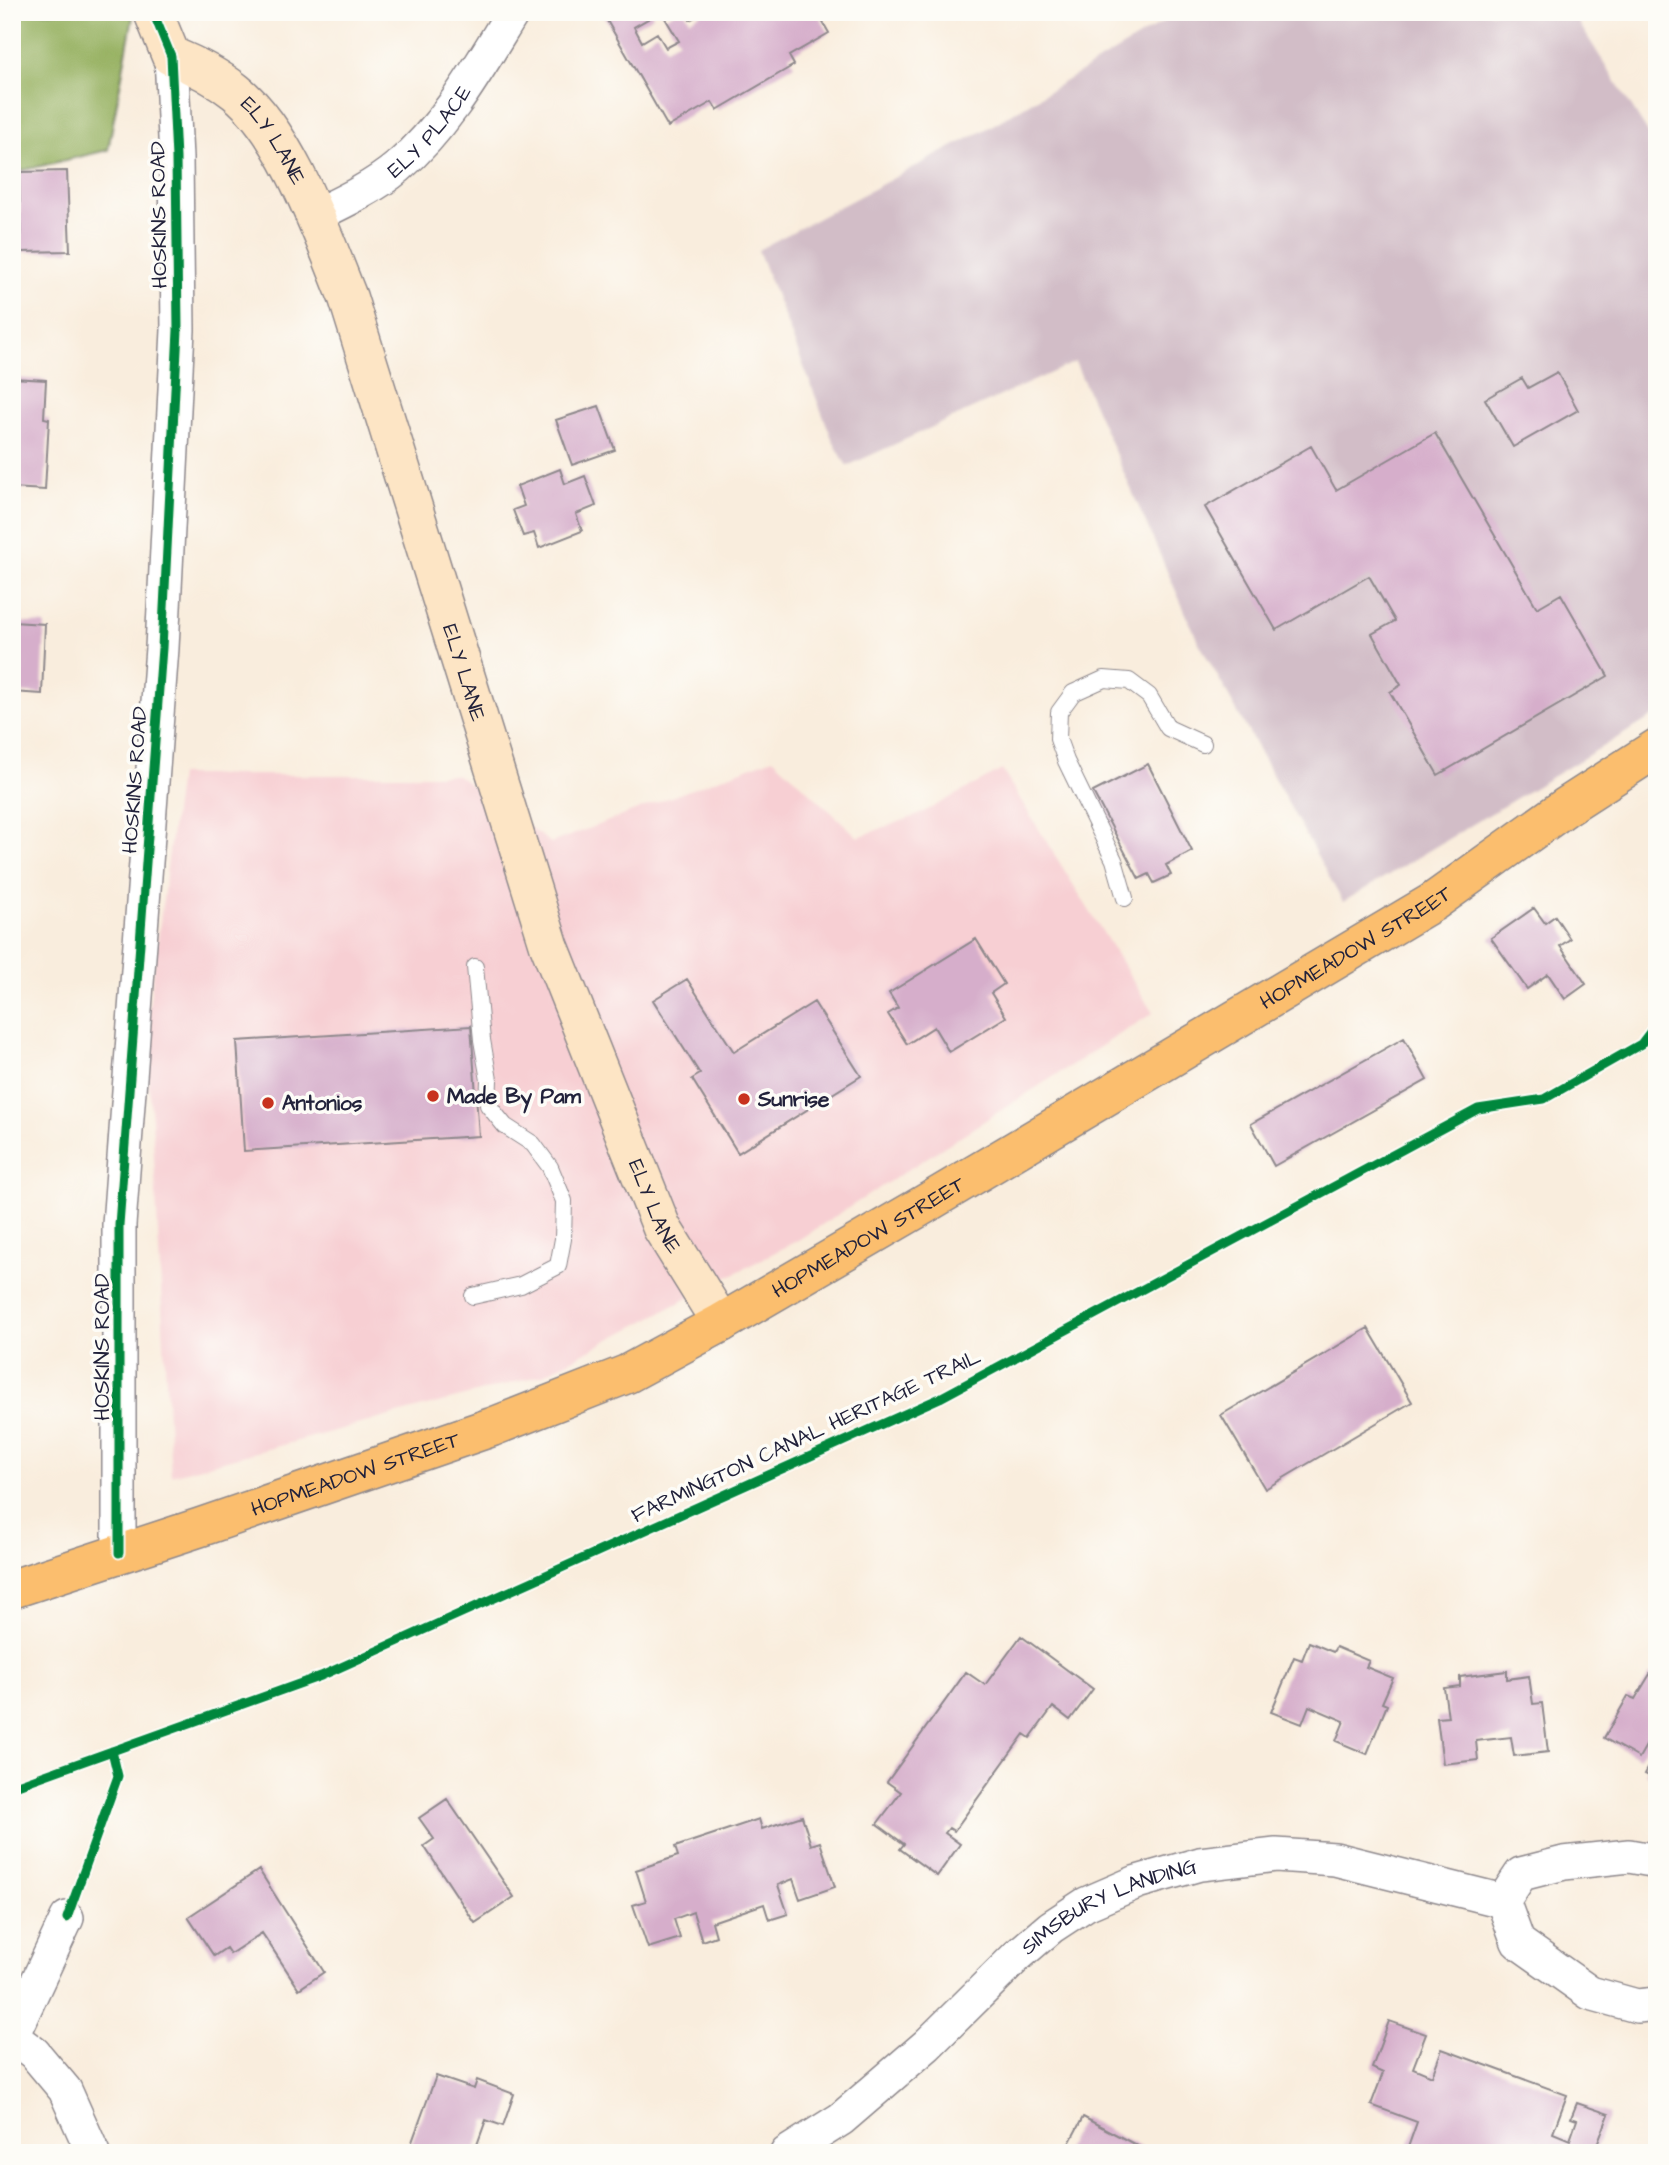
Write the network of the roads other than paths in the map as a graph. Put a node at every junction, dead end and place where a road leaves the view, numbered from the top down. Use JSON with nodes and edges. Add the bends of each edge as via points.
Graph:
{"nodes":[{"id":1,"x":153,"y":12,"type":"edge"},
{"id":2,"x":513,"y":12,"type":"edge"},
{"id":3,"x":171,"y":56,"type":"junction"},
{"id":4,"x":314,"y":216,"type":"junction"},
{"id":5,"x":1203,"y":744,"type":"dead end"},
{"id":6,"x":1657,"y":748,"type":"edge"},
{"id":7,"x":1125,"y":898,"type":"dead end"},
{"id":8,"x":475,"y":967,"type":"dead end"},
{"id":9,"x":473,"y":1296,"type":"dead end"},
{"id":10,"x":721,"y":1323,"type":"junction"},
{"id":11,"x":119,"y":1553,"type":"junction"},
{"id":12,"x":12,"y":1589,"type":"edge"},
{"id":13,"x":1657,"y":1861,"type":"edge"},
{"id":14,"x":1503,"y":1901,"type":"junction"},
{"id":15,"x":67,"y":1918,"type":"dead end"},
{"id":16,"x":1657,"y":2004,"type":"edge"},
{"id":17,"x":12,"y":2037,"type":"edge"},
{"id":18,"x":93,"y":2153,"type":"edge"},
{"id":19,"x":787,"y":2153,"type":"edge"}],
"edges":[{"from":1,"to":3,"type":"street","name":"HOSKINS ROAD"},
{"from":2,"to":4,"type":"street","name":"ELY PLACE","via":[[454,106],[422,144],[371,186]]},
{"from":3,"to":4,"type":"street","name":"ELY LANE","via":[[198,66],[238,93],[270,129]]},
{"from":3,"to":11,"type":"street","name":"HOSKINS ROAD","via":[[178,330],[162,648],[120,1225]]},
{"from":4,"to":10,"type":"street","name":"ELY LANE","via":[[348,298],[549,945],[662,1228]]},
{"from":5,"to":7,"type":"lane","via":[[1168,729],[1149,696],[1129,681],[1104,679],[1073,694],[1059,712],[1058,739],[1114,860]]},
{"from":6,"to":10,"type":"highway","name":"HOPMEADOW STREET","via":[[1433,901]]},
{"from":8,"to":9,"type":"lane","via":[[488,1105],[505,1126],[533,1144],[550,1167],[564,1201],[558,1266],[521,1285]]},
{"from":10,"to":11,"type":"highway","name":"HOPMEADOW STREET","via":[[627,1374],[492,1427]]},
{"from":11,"to":12,"type":"highway","name":"HOPMEADOW STREET"},
{"from":13,"to":14,"type":"street","via":[[1629,1856],[1532,1871],[1521,1874]]},
{"from":14,"to":16,"type":"street","via":[[1518,1942],[1590,1993],[1637,2006]]},
{"from":14,"to":19,"type":"street","name":"SIMSBURY LANDING","via":[[1335,1859],[1276,1855],[1200,1864],[1136,1882],[1086,1903],[1051,1927],[841,2119]]},
{"from":15,"to":17,"type":"street"},
{"from":17,"to":18,"type":"street","via":[[34,2053],[65,2090]]}]}
